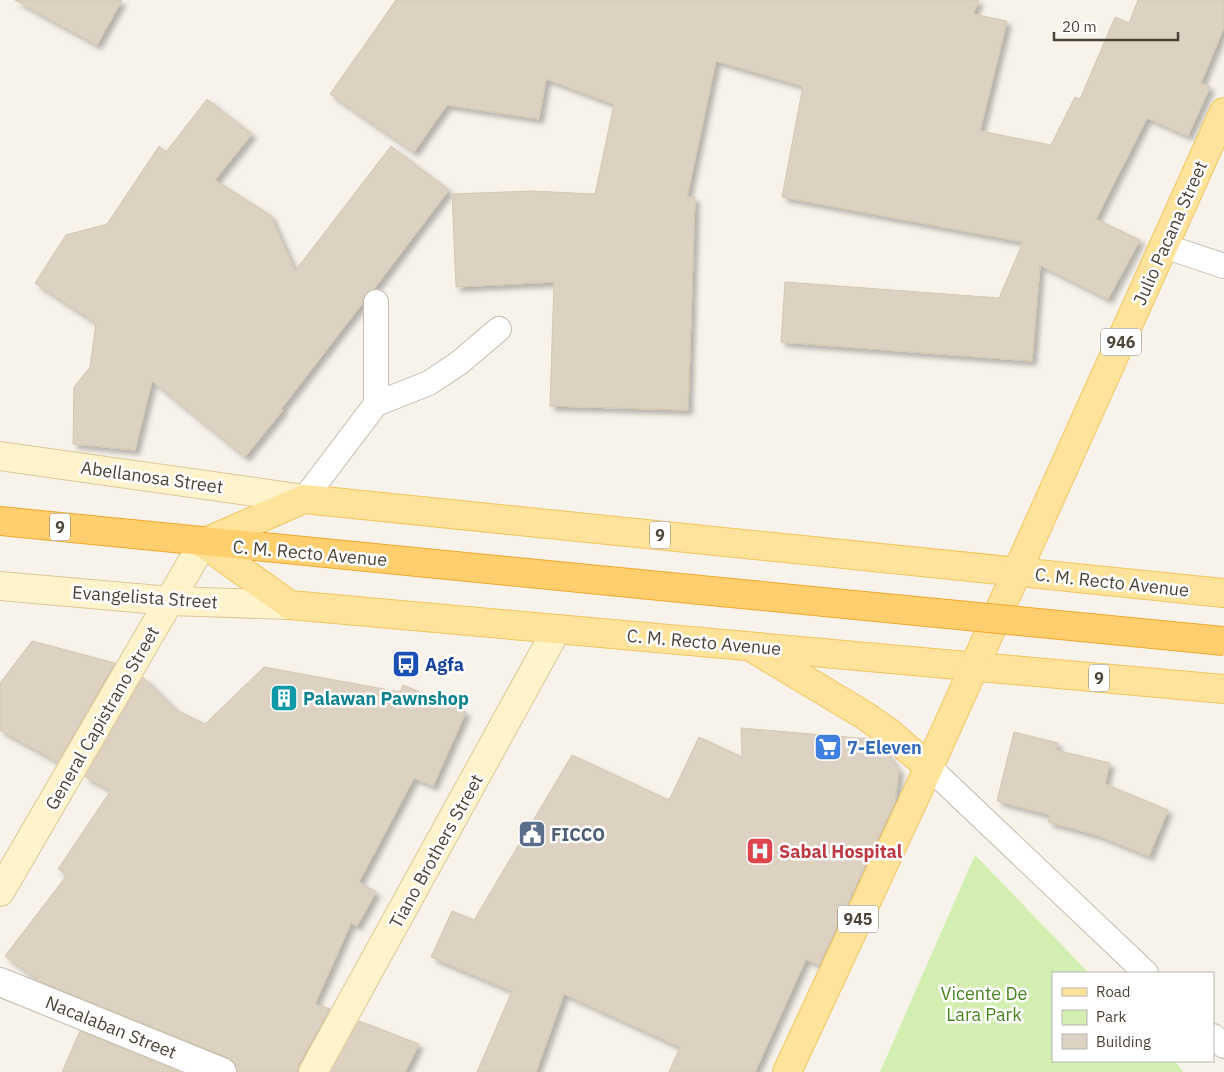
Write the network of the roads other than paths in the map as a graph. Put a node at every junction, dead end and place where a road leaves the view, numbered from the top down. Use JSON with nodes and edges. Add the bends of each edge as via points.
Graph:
{"nodes":[{"id":1,"x":1224,"y":112,"type":"edge"},
{"id":2,"x":1164,"y":246,"type":"junction"},
{"id":3,"x":1224,"y":266,"type":"edge"},
{"id":4,"x":376,"y":302,"type":"dead end"},
{"id":5,"x":499,"y":329,"type":"dead end"},
{"id":6,"x":376,"y":404,"type":"junction"},
{"id":7,"x":0,"y":456,"type":"edge"},
{"id":8,"x":304,"y":499,"type":"junction"},
{"id":9,"x":0,"y":521,"type":"edge"},
{"id":10,"x":203,"y":542,"type":"junction"},
{"id":11,"x":1017,"y":572,"type":"junction"},
{"id":12,"x":0,"y":586,"type":"edge"},
{"id":13,"x":1224,"y":593,"type":"edge"},
{"id":14,"x":170,"y":600,"type":"junction"},
{"id":15,"x":290,"y":605,"type":"junction"},
{"id":16,"x":557,"y":629,"type":"junction"},
{"id":17,"x":1224,"y":641,"type":"edge"},
{"id":18,"x":750,"y":646,"type":"junction"},
{"id":19,"x":974,"y":666,"type":"junction"},
{"id":20,"x":1224,"y":689,"type":"edge"},
{"id":21,"x":929,"y":767,"type":"junction"},
{"id":22,"x":0,"y":892,"type":"edge"},
{"id":23,"x":1145,"y":972,"type":"edge"},
{"id":24,"x":0,"y":982,"type":"edge"},
{"id":25,"x":1214,"y":1037,"type":"edge"},
{"id":26,"x":1224,"y":1046,"type":"edge"},
{"id":27,"x":222,"y":1072,"type":"edge"},
{"id":28,"x":313,"y":1072,"type":"edge"},
{"id":29,"x":787,"y":1072,"type":"edge"}],
"edges":[{"from":1,"to":2,"type":"main road","name":"Julio Pacana Street","number":"946"},
{"from":2,"to":3,"type":"lane"},
{"from":2,"to":11,"type":"main road","name":"Julio Pacana Street","number":"946"},
{"from":4,"to":6,"type":"lane"},
{"from":5,"to":6,"type":"lane","via":[[429,383]]},
{"from":6,"to":8,"type":"lane"},
{"from":7,"to":8,"type":"street","name":"Abellanosa Street"},
{"from":8,"to":10,"type":"main road","name":"C. M. Recto Avenue","number":"9"},
{"from":8,"to":11,"type":"main road","name":"C. M. Recto Avenue","number":"9"},
{"from":9,"to":10,"type":"highway","name":"C. M. Recto Avenue","number":"9"},
{"from":10,"to":14,"type":"street","name":"General Capistrano Street"},
{"from":10,"to":15,"type":"main road","name":"C. M. Recto Avenue"},
{"from":10,"to":17,"type":"highway","name":"C. M. Recto Avenue","number":"9","bridge":true},
{"from":11,"to":13,"type":"main road","name":"C. M. Recto Avenue","number":"9"},
{"from":11,"to":19,"type":"main road","name":"Julio Pacana Street"},
{"from":12,"to":14,"type":"street","name":"Evangelista Street"},
{"from":14,"to":15,"type":"street","name":"Evangelista Street"},
{"from":14,"to":22,"type":"street","name":"General Capistrano Street"},
{"from":15,"to":16,"type":"main road","name":"C. M. Recto Avenue","number":"9"},
{"from":16,"to":18,"type":"main road","name":"C. M. Recto Avenue","number":"9"},
{"from":16,"to":28,"type":"street","name":"Tiano Brothers Street"},
{"from":18,"to":19,"type":"main road","name":"C. M. Recto Avenue","number":"9"},
{"from":18,"to":21,"type":"main road","via":[[887,730]]},
{"from":19,"to":20,"type":"main road","name":"C. M. Recto Avenue","number":"9"},
{"from":19,"to":21,"type":"main road","number":"945"},
{"from":21,"to":23,"type":"lane"},
{"from":21,"to":29,"type":"main road","number":"945"},
{"from":24,"to":27,"type":"street","name":"Nacalaban Street"},
{"from":25,"to":26,"type":"lane"}]}
